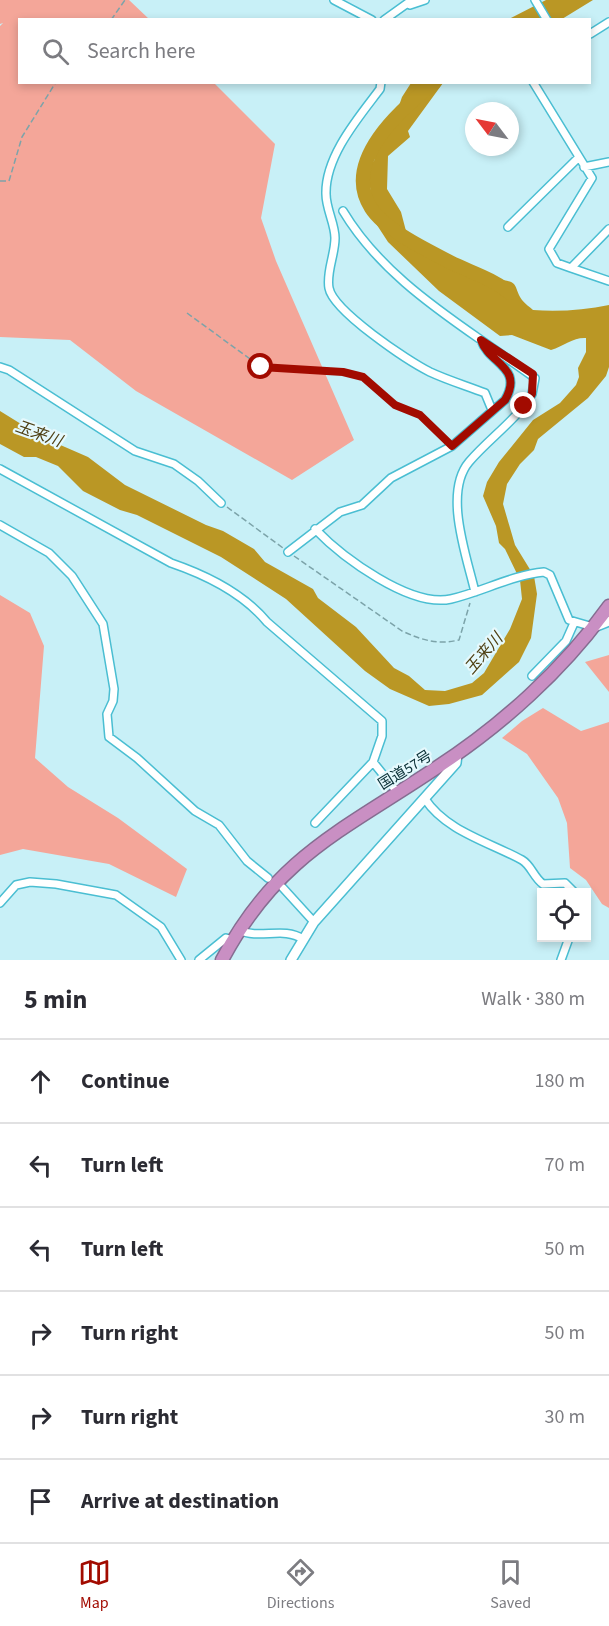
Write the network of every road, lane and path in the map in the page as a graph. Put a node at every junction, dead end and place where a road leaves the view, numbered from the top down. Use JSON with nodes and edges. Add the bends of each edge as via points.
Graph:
{"nodes":[{"id":1,"x":125,"y":0,"type":"edge"},
{"id":2,"x":334,"y":0,"type":"edge"},
{"id":3,"x":412,"y":0,"type":"edge"},
{"id":4,"x":425,"y":0,"type":"edge"},
{"id":5,"x":536,"y":0,"type":"edge"},
{"id":6,"x":402,"y":8,"type":"junction"},
{"id":7,"x":112,"y":18,"type":"edge"},
{"id":8,"x":368,"y":18,"type":"edge"},
{"id":9,"x":387,"y":18,"type":"edge"},
{"id":10,"x":546,"y":18,"type":"edge"},
{"id":11,"x":609,"y":22,"type":"edge"},
{"id":12,"x":591,"y":33,"type":"edge"},
{"id":13,"x":55,"y":84,"type":"edge"},
{"id":14,"x":381,"y":84,"type":"edge"},
{"id":15,"x":534,"y":84,"type":"edge"},
{"id":16,"x":578,"y":158,"type":"junction"},
{"id":17,"x":609,"y":162,"type":"edge"},
{"id":18,"x":584,"y":167,"type":"junction"},
{"id":19,"x":0,"y":181,"type":"edge"},
{"id":20,"x":343,"y":211,"type":"dead end"},
{"id":21,"x":508,"y":227,"type":"dead end"},
{"id":22,"x":609,"y":229,"type":"edge"},
{"id":23,"x":571,"y":268,"type":"junction"},
{"id":24,"x":609,"y":281,"type":"edge"},
{"id":25,"x":187,"y":314,"type":"dead end"},
{"id":26,"x":481,"y":340,"type":"junction"},
{"id":27,"x":0,"y":367,"type":"edge"},
{"id":28,"x":492,"y":410,"type":"junction"},
{"id":29,"x":452,"y":446,"type":"junction"},
{"id":30,"x":0,"y":469,"type":"edge"},
{"id":31,"x":221,"y":503,"type":"joint"},
{"id":32,"x":0,"y":525,"type":"edge"},
{"id":33,"x":315,"y":529,"type":"junction"},
{"id":34,"x":288,"y":552,"type":"junction"},
{"id":35,"x":474,"y":592,"type":"junction"},
{"id":36,"x":609,"y":606,"type":"edge"},
{"id":37,"x":609,"y":621,"type":"edge"},
{"id":38,"x":574,"y":623,"type":"junction"},
{"id":39,"x":594,"y":627,"type":"junction"},
{"id":40,"x":532,"y":676,"type":"dead end"},
{"id":41,"x":457,"y":754,"type":"junction"},
{"id":42,"x":373,"y":762,"type":"junction"},
{"id":43,"x":398,"y":793,"type":"junction"},
{"id":44,"x":425,"y":799,"type":"junction"},
{"id":45,"x":315,"y":823,"type":"dead end"},
{"id":46,"x":268,"y":878,"type":"dead end"},
{"id":47,"x":283,"y":888,"type":"dead end"},
{"id":48,"x":570,"y":888,"type":"edge"},
{"id":49,"x":0,"y":903,"type":"edge"},
{"id":50,"x":314,"y":922,"type":"junction"},
{"id":51,"x":236,"y":935,"type":"junction"},
{"id":52,"x":303,"y":939,"type":"junction"},
{"id":53,"x":568,"y":942,"type":"edge"},
{"id":54,"x":181,"y":960,"type":"edge"},
{"id":55,"x":199,"y":960,"type":"edge"},
{"id":56,"x":222,"y":960,"type":"edge"},
{"id":57,"x":291,"y":960,"type":"edge"},
{"id":58,"x":561,"y":960,"type":"edge"}],
"edges":[{"from":1,"to":7,"type":"path"},
{"from":2,"to":8,"type":"street"},
{"from":3,"to":6,"type":"street"},
{"from":4,"to":6,"type":"street"},
{"from":5,"to":10,"type":"street"},
{"from":6,"to":9,"type":"street"},
{"from":11,"to":12,"type":"street"},
{"from":13,"to":19,"type":"path","via":[[22,137],[9,181]]},
{"from":14,"to":28,"type":"street","via":[[342,145],[330,172],[326,192],[335,236],[329,289],[335,303],[363,327],[429,371],[485,393]]},
{"from":15,"to":16,"type":"street"},
{"from":16,"to":18,"type":"street"},
{"from":16,"to":21,"type":"street"},
{"from":17,"to":18,"type":"street"},
{"from":18,"to":23,"type":"street","via":[[592,178],[549,249],[557,263]]},
{"from":20,"to":26,"type":"street","via":[[367,245],[400,279]]},
{"from":22,"to":23,"type":"street"},
{"from":23,"to":24,"type":"street"},
{"from":25,"to":29,"type":"path","via":[[261,367],[343,372],[363,377],[395,405],[420,415]]},
{"from":26,"to":28,"type":"street","via":[[511,380],[505,400]]},
{"from":26,"to":35,"type":"street","via":[[535,378],[532,394],[524,406],[465,470],[457,519]]},
{"from":27,"to":31,"type":"street","via":[[135,451],[174,464]]},
{"from":28,"to":29,"type":"street"},
{"from":29,"to":33,"type":"street","via":[[391,478],[362,505],[340,512]]},
{"from":30,"to":42,"type":"street","via":[[171,563],[198,573],[259,612],[382,721],[382,736]]},
{"from":31,"to":34,"type":"path"},
{"from":32,"to":46,"type":"street","via":[[49,553],[72,576],[103,624],[114,688],[107,714],[109,737],[180,799],[219,825],[248,861]]},
{"from":33,"to":34,"type":"street"},
{"from":33,"to":35,"type":"street","via":[[334,549],[403,593],[447,600]]},
{"from":34,"to":35,"type":"path","via":[[421,640],[459,640]]},
{"from":35,"to":38,"type":"street","via":[[538,572],[550,575],[569,621]]},
{"from":36,"to":39,"type":"highway","name":"国道57号"},
{"from":37,"to":39,"type":"street"},
{"from":38,"to":39,"type":"street"},
{"from":38,"to":40,"type":"street","via":[[566,641]]},
{"from":39,"to":41,"type":"highway","name":"国道57号","via":[[530,694]]},
{"from":41,"to":43,"type":"highway","name":"国道57号"},
{"from":41,"to":44,"type":"street","via":[[456,763]]},
{"from":42,"to":43,"type":"street"},
{"from":42,"to":45,"type":"street"},
{"from":43,"to":51,"type":"highway","name":"国道57号","via":[[307,852],[273,885]]},
{"from":44,"to":48,"type":"street","via":[[448,822],[525,861],[543,884],[565,883]]},
{"from":44,"to":50,"type":"street"},
{"from":47,"to":50,"type":"street"},
{"from":49,"to":54,"type":"street","via":[[16,885],[30,882],[116,895],[161,927]]},
{"from":50,"to":52,"type":"street"},
{"from":51,"to":52,"type":"street","via":[[290,933]]},
{"from":51,"to":55,"type":"street","via":[[218,942]]},
{"from":51,"to":56,"type":"highway","name":"国道57号"},
{"from":52,"to":57,"type":"street"},
{"from":53,"to":58,"type":"street"}]}
